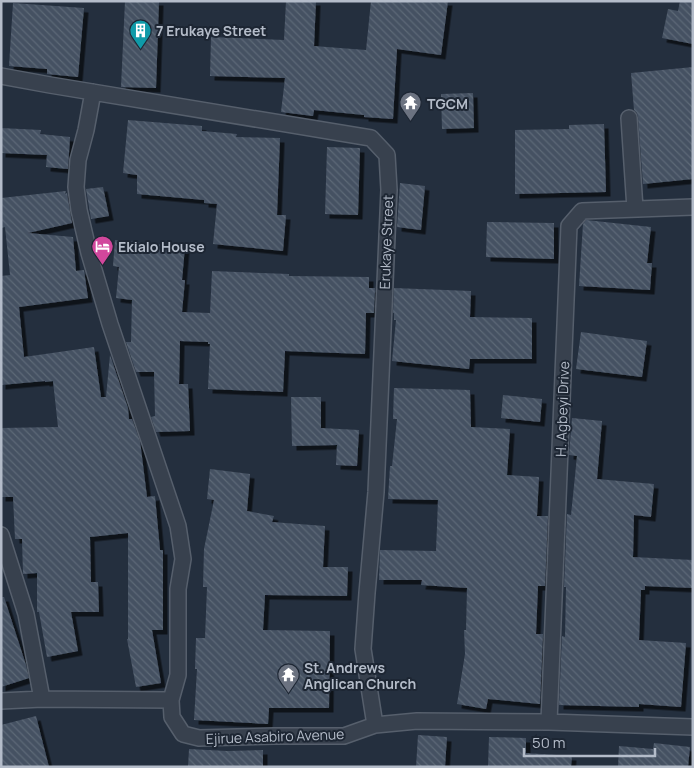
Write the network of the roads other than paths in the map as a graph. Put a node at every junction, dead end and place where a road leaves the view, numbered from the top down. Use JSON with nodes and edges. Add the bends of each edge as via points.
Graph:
{"nodes":[{"id":1,"x":1,"y":76,"type":"edge"},
{"id":2,"x":93,"y":92,"type":"junction"},
{"id":3,"x":629,"y":118,"type":"dead end"},
{"id":4,"x":693,"y":206,"type":"edge"},
{"id":5,"x":635,"y":209,"type":"junction"},
{"id":6,"x":1,"y":535,"type":"edge"},
{"id":7,"x":42,"y":699,"type":"junction"},
{"id":8,"x":171,"y":700,"type":"junction"},
{"id":9,"x":1,"y":701,"type":"edge"},
{"id":10,"x":549,"y":722,"type":"junction"},
{"id":11,"x":375,"y":725,"type":"junction"},
{"id":12,"x":693,"y":727,"type":"edge"}],
"edges":[{"from":1,"to":2,"type":"street","name":"Erukaye Street"},
{"from":2,"to":8,"type":"street","via":[[78,160],[76,187],[79,210],[110,324],[178,526],[183,559],[178,589],[178,675]]},
{"from":2,"to":11,"type":"street","name":"Erukaye Street","via":[[371,138],[387,156],[376,492],[363,649]]},
{"from":3,"to":5,"type":"street"},
{"from":4,"to":5,"type":"street","name":"H. Agbeyi Drive"},
{"from":5,"to":10,"type":"street","name":"H. Agbeyi Drive","via":[[582,211],[569,226]]},
{"from":6,"to":7,"type":"street","via":[[26,614]]},
{"from":7,"to":8,"type":"street"},
{"from":7,"to":9,"type":"street"},
{"from":8,"to":11,"type":"street","name":"Ejirue Asabiro Avenue","via":[[172,717],[183,734],[199,738],[344,736]]},
{"from":10,"to":11,"type":"street","name":"Ejirue Asabiro Avenue","via":[[417,721]]},
{"from":10,"to":12,"type":"street","name":"Ejirue Asabiro Avenue"}]}
